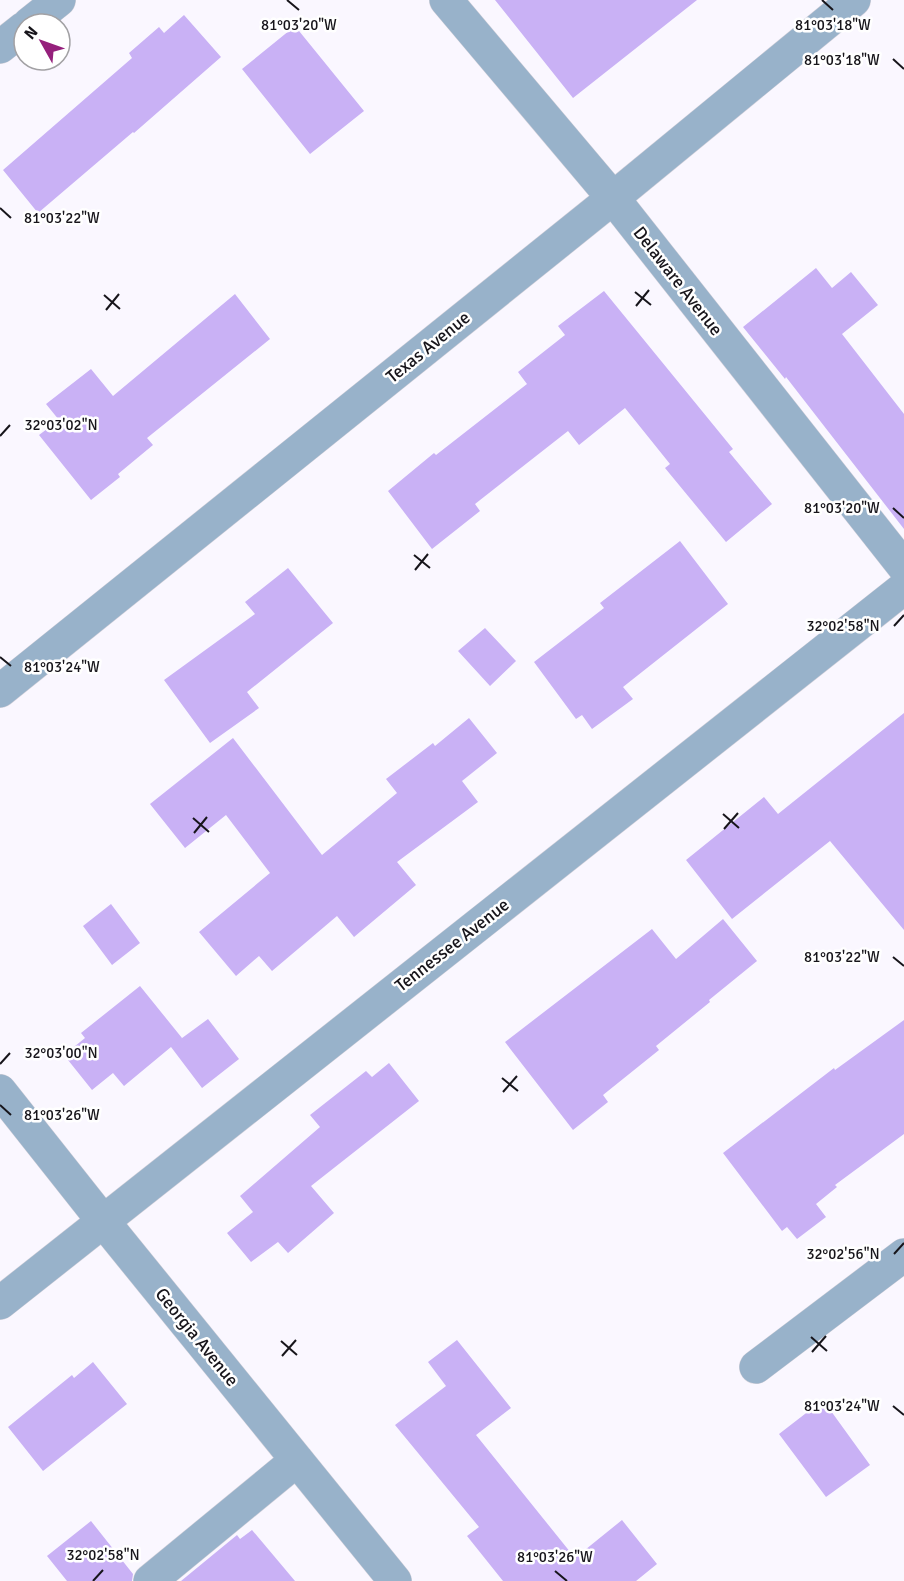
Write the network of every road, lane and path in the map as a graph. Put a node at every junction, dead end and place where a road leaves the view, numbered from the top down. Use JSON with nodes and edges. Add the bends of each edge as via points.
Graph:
{"nodes":[{"id":1,"x":59,"y":0,"type":"edge"},
{"id":2,"x":446,"y":0,"type":"edge"},
{"id":3,"x":854,"y":0,"type":"edge"},
{"id":4,"x":44,"y":12,"type":"edge"},
{"id":5,"x":12,"y":38,"type":"edge"},
{"id":6,"x":0,"y":47,"type":"edge"},
{"id":7,"x":613,"y":198,"type":"junction"},
{"id":8,"x":904,"y":567,"type":"edge"},
{"id":9,"x":904,"y":588,"type":"edge"},
{"id":10,"x":0,"y":691,"type":"edge"},
{"id":11,"x":0,"y":1091,"type":"edge"},
{"id":12,"x":103,"y":1221,"type":"junction"},
{"id":13,"x":904,"y":1255,"type":"edge"},
{"id":14,"x":0,"y":1303,"type":"edge"},
{"id":15,"x":756,"y":1367,"type":"dead end"},
{"id":16,"x":297,"y":1460,"type":"junction"},
{"id":17,"x":150,"y":1581,"type":"edge"},
{"id":18,"x":395,"y":1581,"type":"edge"}],
"edges":[{"from":1,"to":4,"type":"street"},
{"from":2,"to":7,"type":"street","name":"Delaware Avenue"},
{"from":3,"to":7,"type":"street","name":"Texas Avenue"},
{"from":5,"to":6,"type":"street"},
{"from":7,"to":8,"type":"street","name":"Delaware Avenue"},
{"from":7,"to":10,"type":"street","name":"Texas Avenue"},
{"from":9,"to":12,"type":"street","name":"Tennessee Avenue"},
{"from":11,"to":12,"type":"street","name":"Georgia Avenue"},
{"from":12,"to":14,"type":"street","name":"Tennessee Avenue"},
{"from":12,"to":16,"type":"street","name":"Georgia Avenue"},
{"from":13,"to":15,"type":"street"},
{"from":16,"to":17,"type":"street"},
{"from":16,"to":18,"type":"street","name":"Georgia Avenue"}]}
